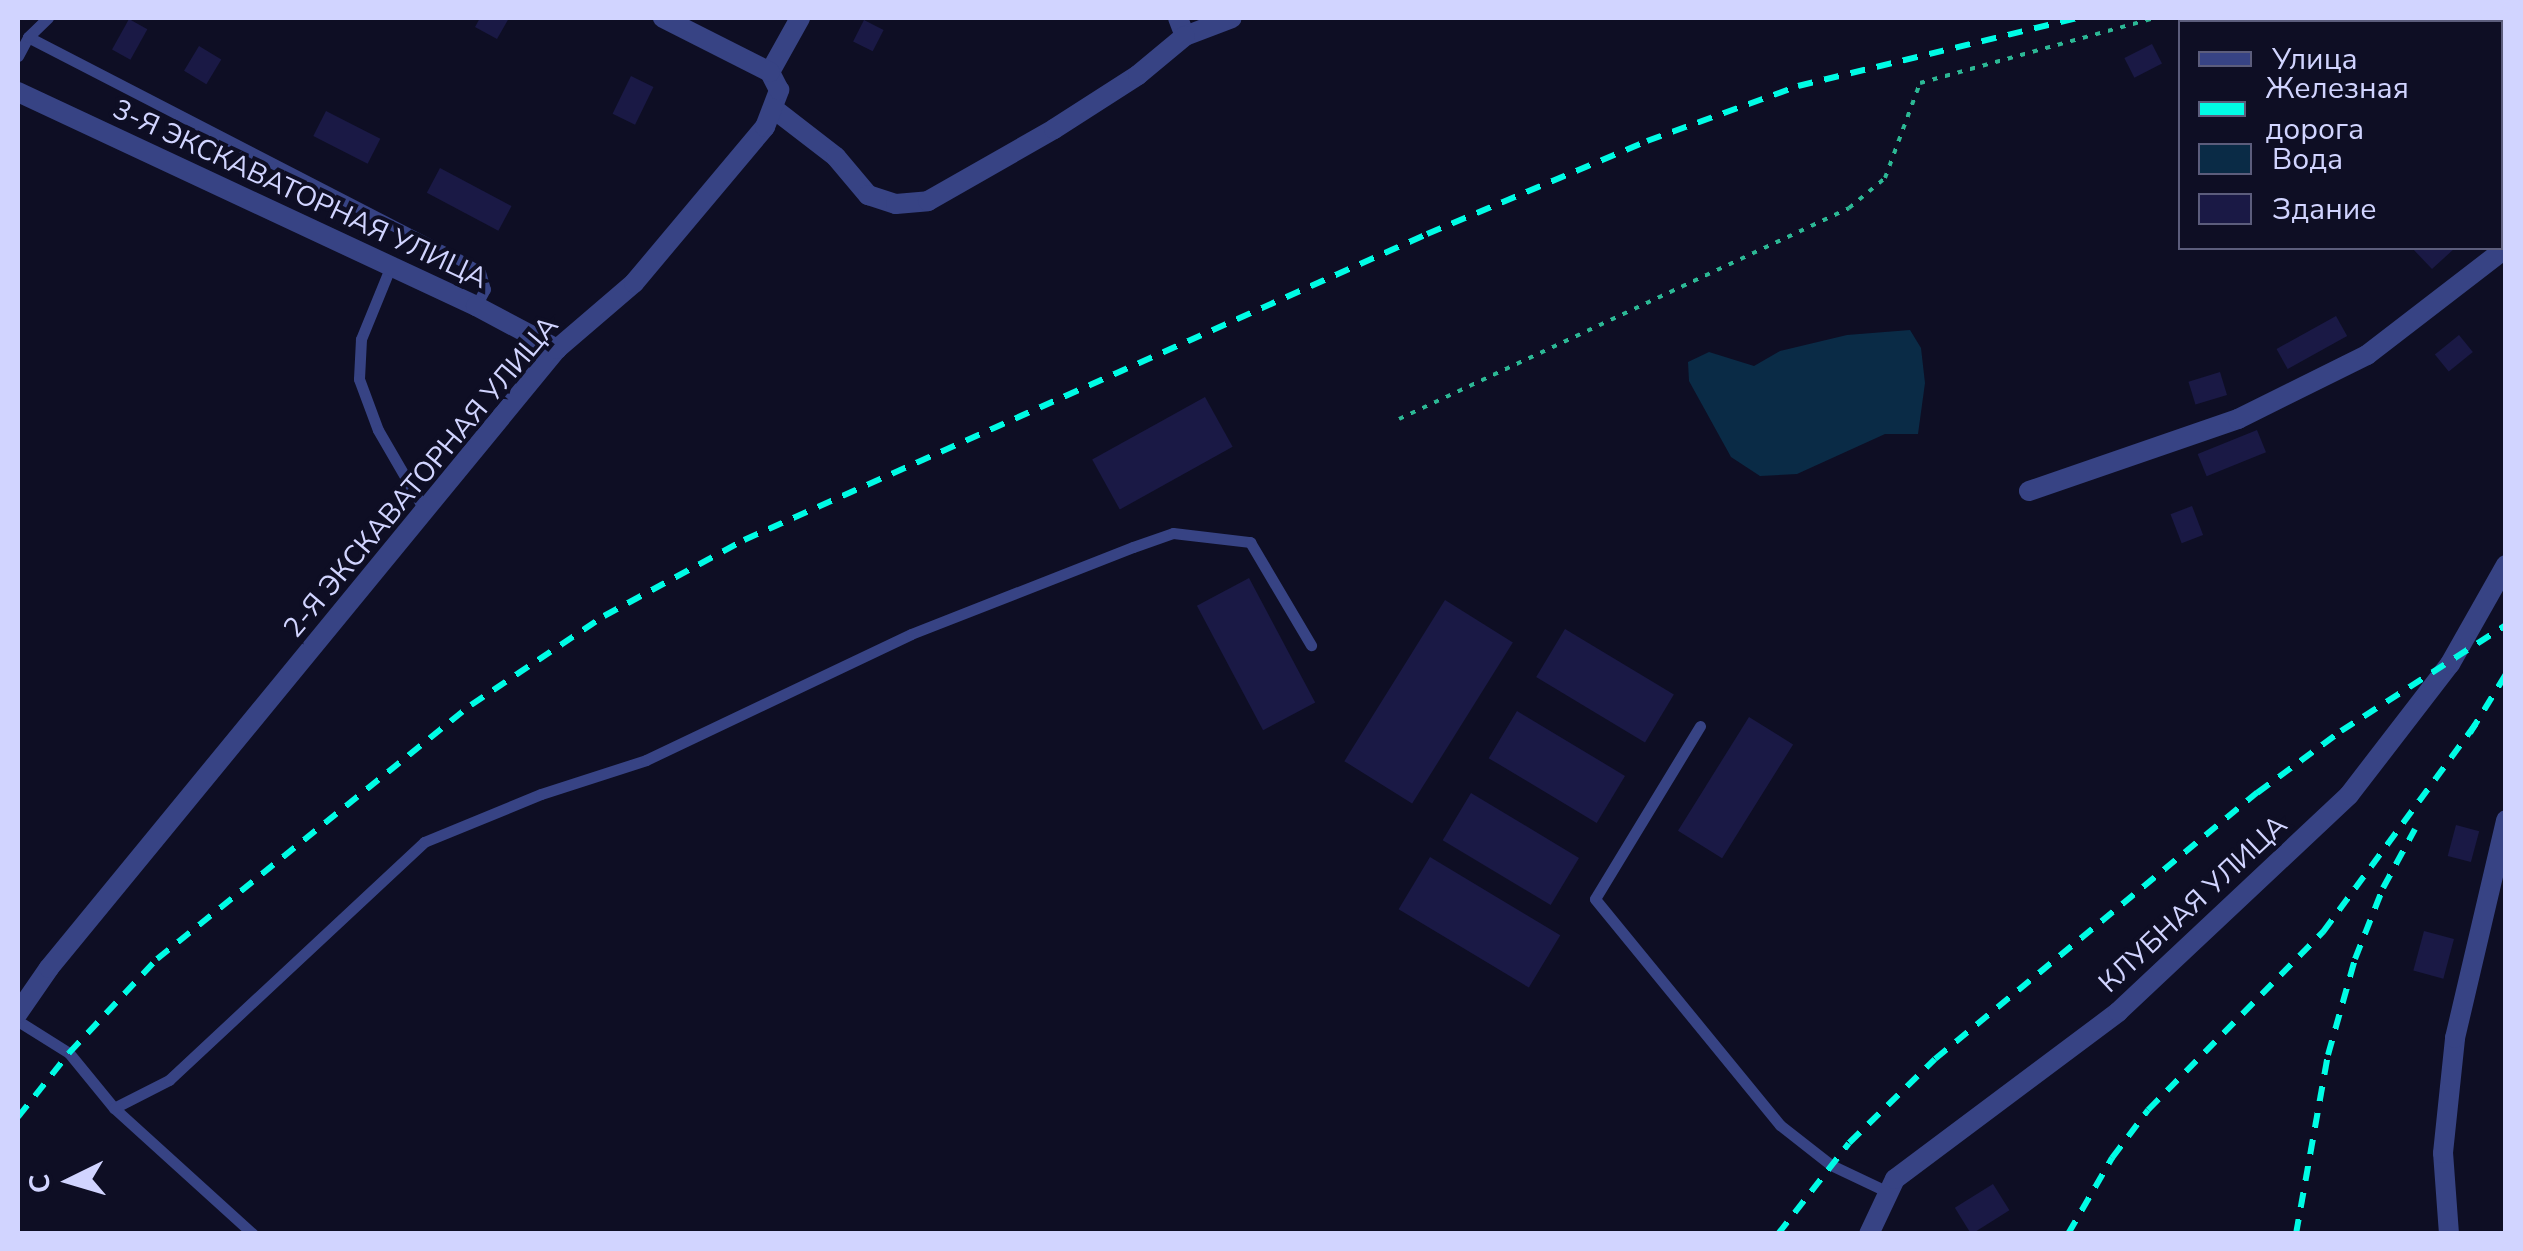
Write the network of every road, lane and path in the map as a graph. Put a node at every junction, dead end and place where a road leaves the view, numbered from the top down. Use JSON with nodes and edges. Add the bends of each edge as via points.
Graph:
{"nodes":[{"id":1,"x":48,"y":18,"type":"edge"},
{"id":2,"x":663,"y":18,"type":"edge"},
{"id":3,"x":800,"y":18,"type":"edge"},
{"id":4,"x":1232,"y":18,"type":"edge"},
{"id":5,"x":2154,"y":18,"type":"edge"},
{"id":6,"x":1182,"y":27,"type":"edge"},
{"id":7,"x":28,"y":37,"type":"junction"},
{"id":8,"x":18,"y":56,"type":"edge"},
{"id":9,"x":770,"y":72,"type":"junction"},
{"id":10,"x":18,"y":92,"type":"edge"},
{"id":11,"x":774,"y":109,"type":"junction"},
{"id":12,"x":2506,"y":248,"type":"edge"},
{"id":13,"x":390,"y":268,"type":"junction"},
{"id":14,"x":476,"y":306,"type":"junction"},
{"id":15,"x":556,"y":349,"type":"junction"},
{"id":16,"x":1398,"y":419,"type":"dead end"},
{"id":17,"x":2029,"y":491,"type":"dead end"},
{"id":18,"x":426,"y":513,"type":"junction"},
{"id":19,"x":2506,"y":566,"type":"edge"},
{"id":20,"x":1311,"y":645,"type":"dead end"},
{"id":21,"x":1700,"y":726,"type":"dead end"},
{"id":22,"x":2506,"y":820,"type":"edge"},
{"id":23,"x":18,"y":1012,"type":"edge"},
{"id":24,"x":18,"y":1020,"type":"edge"},
{"id":25,"x":114,"y":1108,"type":"junction"},
{"id":26,"x":1888,"y":1192,"type":"junction"},
{"id":27,"x":253,"y":1234,"type":"edge"},
{"id":28,"x":1869,"y":1234,"type":"edge"},
{"id":29,"x":2449,"y":1234,"type":"edge"}],
"edges":[{"from":1,"to":7,"type":"lane"},
{"from":2,"to":9,"type":"street"},
{"from":3,"to":9,"type":"street"},
{"from":4,"to":6,"type":"street"},
{"from":5,"to":16,"type":"path","via":[[1920,83],[1884,178],[1849,208]]},
{"from":6,"to":11,"type":"street","via":[[1138,75],[928,201],[896,204],[868,195],[836,157]]},
{"from":7,"to":8,"type":"lane"},
{"from":7,"to":14,"type":"lane","via":[[455,256],[480,272],[485,289]]},
{"from":9,"to":11,"type":"street","via":[[779,90]]},
{"from":10,"to":13,"type":"street","name":"3-Я ЭКСКАВАТОРНАЯ УЛИЦА"},
{"from":11,"to":15,"type":"street","name":"2-Я ЭКСКАВАТОРНАЯ УЛИЦА","via":[[634,283]]},
{"from":12,"to":17,"type":"street","via":[[2366,355],[2238,419]]},
{"from":13,"to":14,"type":"street","name":"3-Я ЭКСКАВАТОРНАЯ УЛИЦА"},
{"from":13,"to":18,"type":"lane","via":[[361,339],[359,380],[378,430]]},
{"from":14,"to":15,"type":"street","name":"3-Я ЭКСКАВАТОРНАЯ УЛИЦА"},
{"from":15,"to":18,"type":"street","name":"2-Я ЭКСКАВАТОРНАЯ УЛИЦА"},
{"from":18,"to":23,"type":"street","name":"2-Я ЭКСКАВАТОРНАЯ УЛИЦА"},
{"from":19,"to":26,"type":"street","name":"КЛУБНАЯ УЛИЦА","via":[[2450,664],[2349,794],[2118,1012],[1945,1140]]},
{"from":20,"to":25,"type":"lane","via":[[1250,542],[1174,533],[1133,547],[911,634],[646,760],[424,842],[169,1080]]},
{"from":21,"to":26,"type":"lane","via":[[1595,898],[1780,1125],[1831,1165]]},
{"from":22,"to":29,"type":"street","via":[[2455,1038],[2444,1152]]},
{"from":24,"to":25,"type":"lane","via":[[69,1053]]},
{"from":25,"to":27,"type":"lane"},
{"from":26,"to":28,"type":"street","name":"КЛУБНАЯ УЛИЦА"}]}
